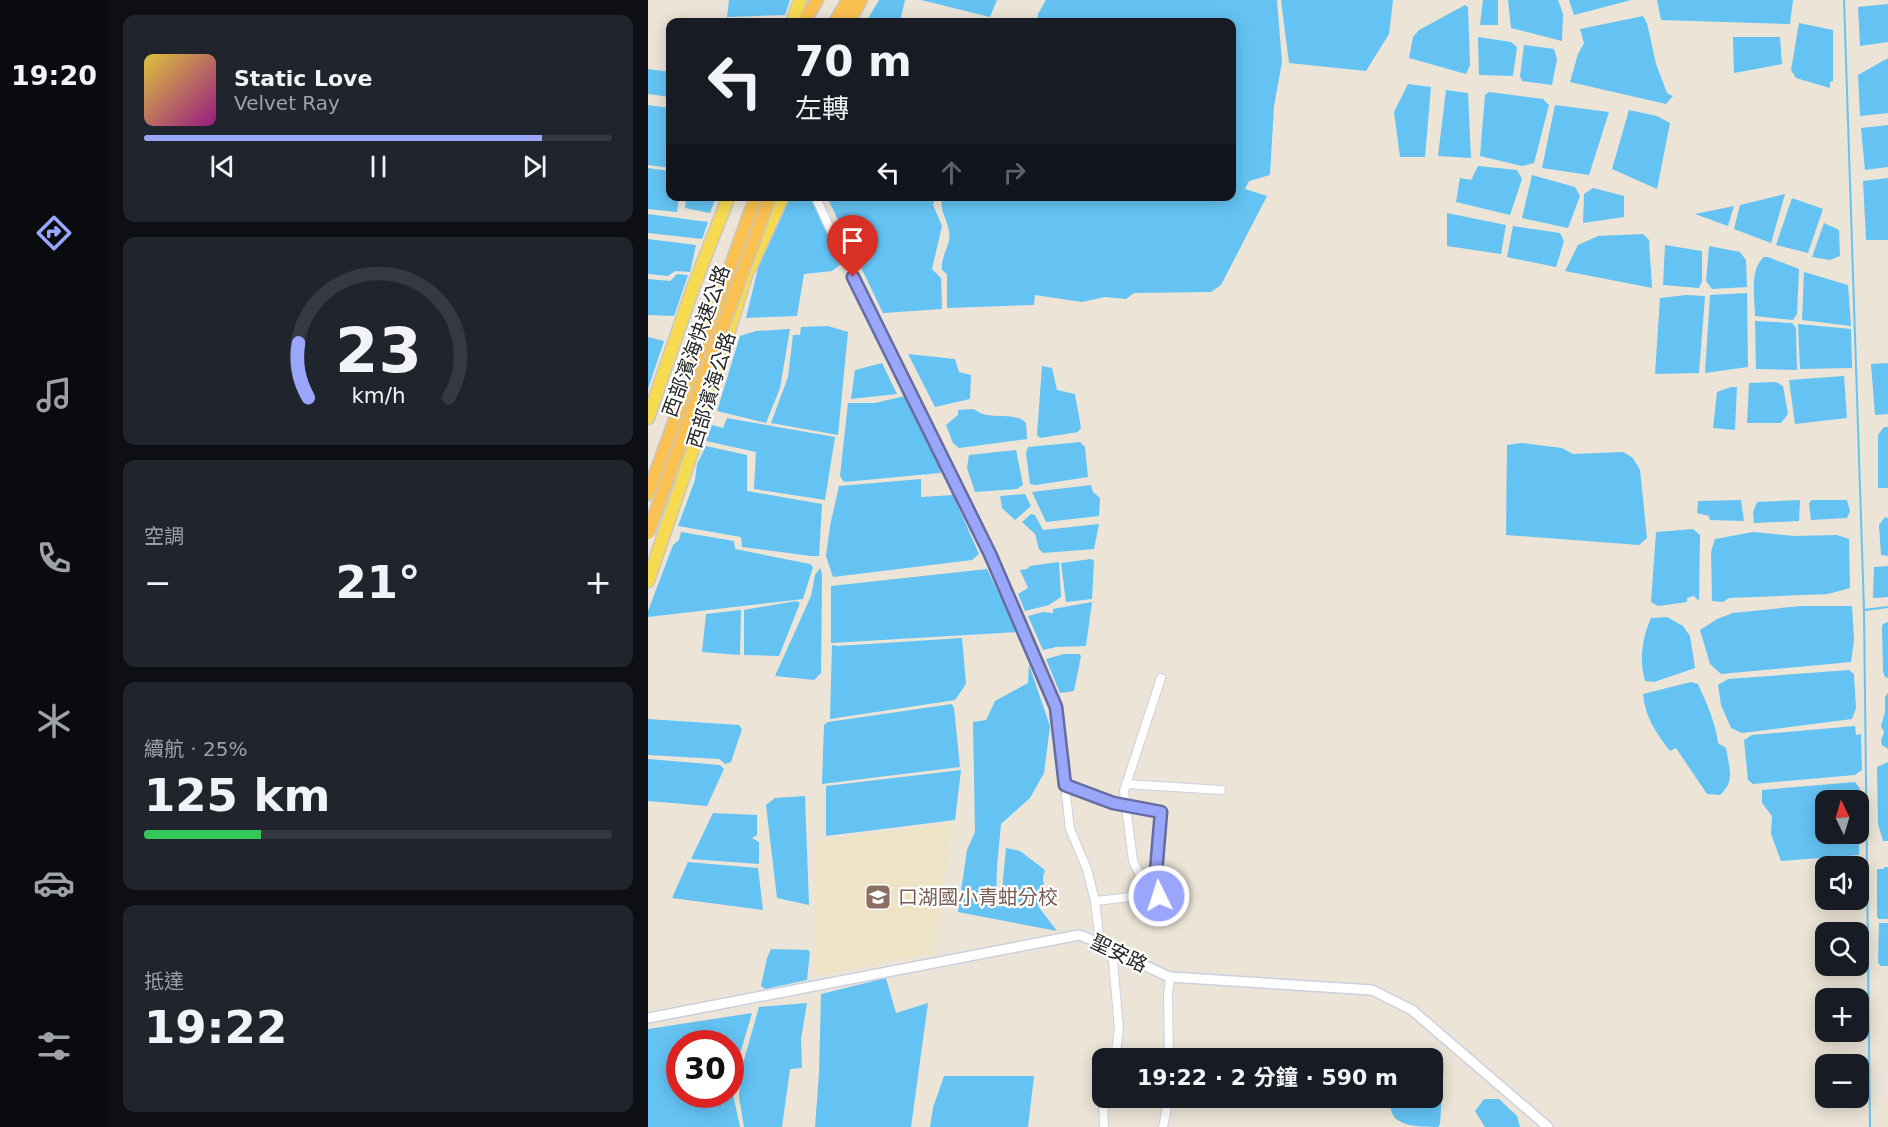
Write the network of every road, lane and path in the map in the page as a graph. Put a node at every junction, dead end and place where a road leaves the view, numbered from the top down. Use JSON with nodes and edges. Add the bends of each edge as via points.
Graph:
{"nodes":[{"id":1,"x":800,"y":0,"type":"edge"},
{"id":2,"x":848,"y":0,"type":"edge"},
{"id":3,"x":861,"y":0,"type":"edge"},
{"id":4,"x":867,"y":0,"type":"edge"},
{"id":5,"x":793,"y":18,"type":"edge"},
{"id":6,"x":837,"y":18,"type":"edge"},
{"id":7,"x":851,"y":18,"type":"edge"},
{"id":8,"x":858,"y":18,"type":"edge"},
{"id":9,"x":727,"y":201,"type":"edge"},
{"id":10,"x":754,"y":201,"type":"edge"},
{"id":11,"x":761,"y":201,"type":"edge"},
{"id":12,"x":768,"y":201,"type":"edge"},
{"id":13,"x":781,"y":201,"type":"edge"},
{"id":14,"x":817,"y":201,"type":"edge"},
{"id":15,"x":750,"y":269,"type":"junction"},
{"id":16,"x":648,"y":418,"type":"edge"},
{"id":17,"x":648,"y":494,"type":"edge"},
{"id":18,"x":648,"y":533,"type":"edge"},
{"id":19,"x":648,"y":581,"type":"edge"},
{"id":20,"x":1161,"y":678,"type":"dead end"},
{"id":21,"x":1126,"y":784,"type":"junction"},
{"id":22,"x":1065,"y":785,"type":"junction"},
{"id":23,"x":1221,"y":790,"type":"dead end"},
{"id":24,"x":1126,"y":806,"type":"junction"},
{"id":25,"x":1159,"y":896,"type":"dead end"},
{"id":26,"x":1095,"y":901,"type":"junction"},
{"id":27,"x":1100,"y":942,"type":"junction"},
{"id":28,"x":1112,"y":949,"type":"junction"},
{"id":29,"x":1170,"y":977,"type":"junction"},
{"id":30,"x":648,"y":1018,"type":"edge"},
{"id":31,"x":1116,"y":1048,"type":"edge"},
{"id":32,"x":1169,"y":1048,"type":"edge"},
{"id":33,"x":1103,"y":1108,"type":"edge"},
{"id":34,"x":1167,"y":1108,"type":"edge"},
{"id":35,"x":1104,"y":1127,"type":"edge"},
{"id":36,"x":1163,"y":1127,"type":"edge"},
{"id":37,"x":1548,"y":1127,"type":"edge"}],
"edges":[{"from":1,"to":5,"type":"main road"},
{"from":2,"to":6,"type":"highway"},
{"from":3,"to":7,"type":"highway"},
{"from":4,"to":8,"type":"highway"},
{"from":9,"to":16,"type":"main road"},
{"from":10,"to":17,"type":"highway","name":"西部濱海快速公路"},
{"from":11,"to":15,"type":"main road","name":"西部濱海公路"},
{"from":12,"to":18,"type":"highway","name":"西部濱海快速公路","bridge":true},
{"from":13,"to":15,"type":"main road"},
{"from":14,"to":22,"type":"street","via":[[990,554],[1056,707]]},
{"from":15,"to":19,"type":"main road","name":"西部濱海公路"},
{"from":20,"to":21,"type":"street"},
{"from":21,"to":23,"type":"street"},
{"from":21,"to":24,"type":"street"},
{"from":22,"to":24,"type":"street"},
{"from":22,"to":26,"type":"street","via":[[1070,829]]},
{"from":24,"to":25,"type":"street","via":[[1161,812],[1156,872]]},
{"from":24,"to":26,"type":"street","via":[[1134,861],[1150,895]]},
{"from":26,"to":27,"type":"street"},
{"from":27,"to":28,"type":"street","name":"聖安路"},
{"from":27,"to":30,"type":"street","name":"聖安路","via":[[1079,935]]},
{"from":28,"to":29,"type":"street","name":"聖安路"},
{"from":28,"to":31,"type":"street","via":[[1119,1029]]},
{"from":29,"to":32,"type":"street"},
{"from":29,"to":37,"type":"street","name":"聖安路","via":[[1372,990],[1412,1010]]},
{"from":33,"to":35,"type":"street"},
{"from":34,"to":36,"type":"street"}]}
